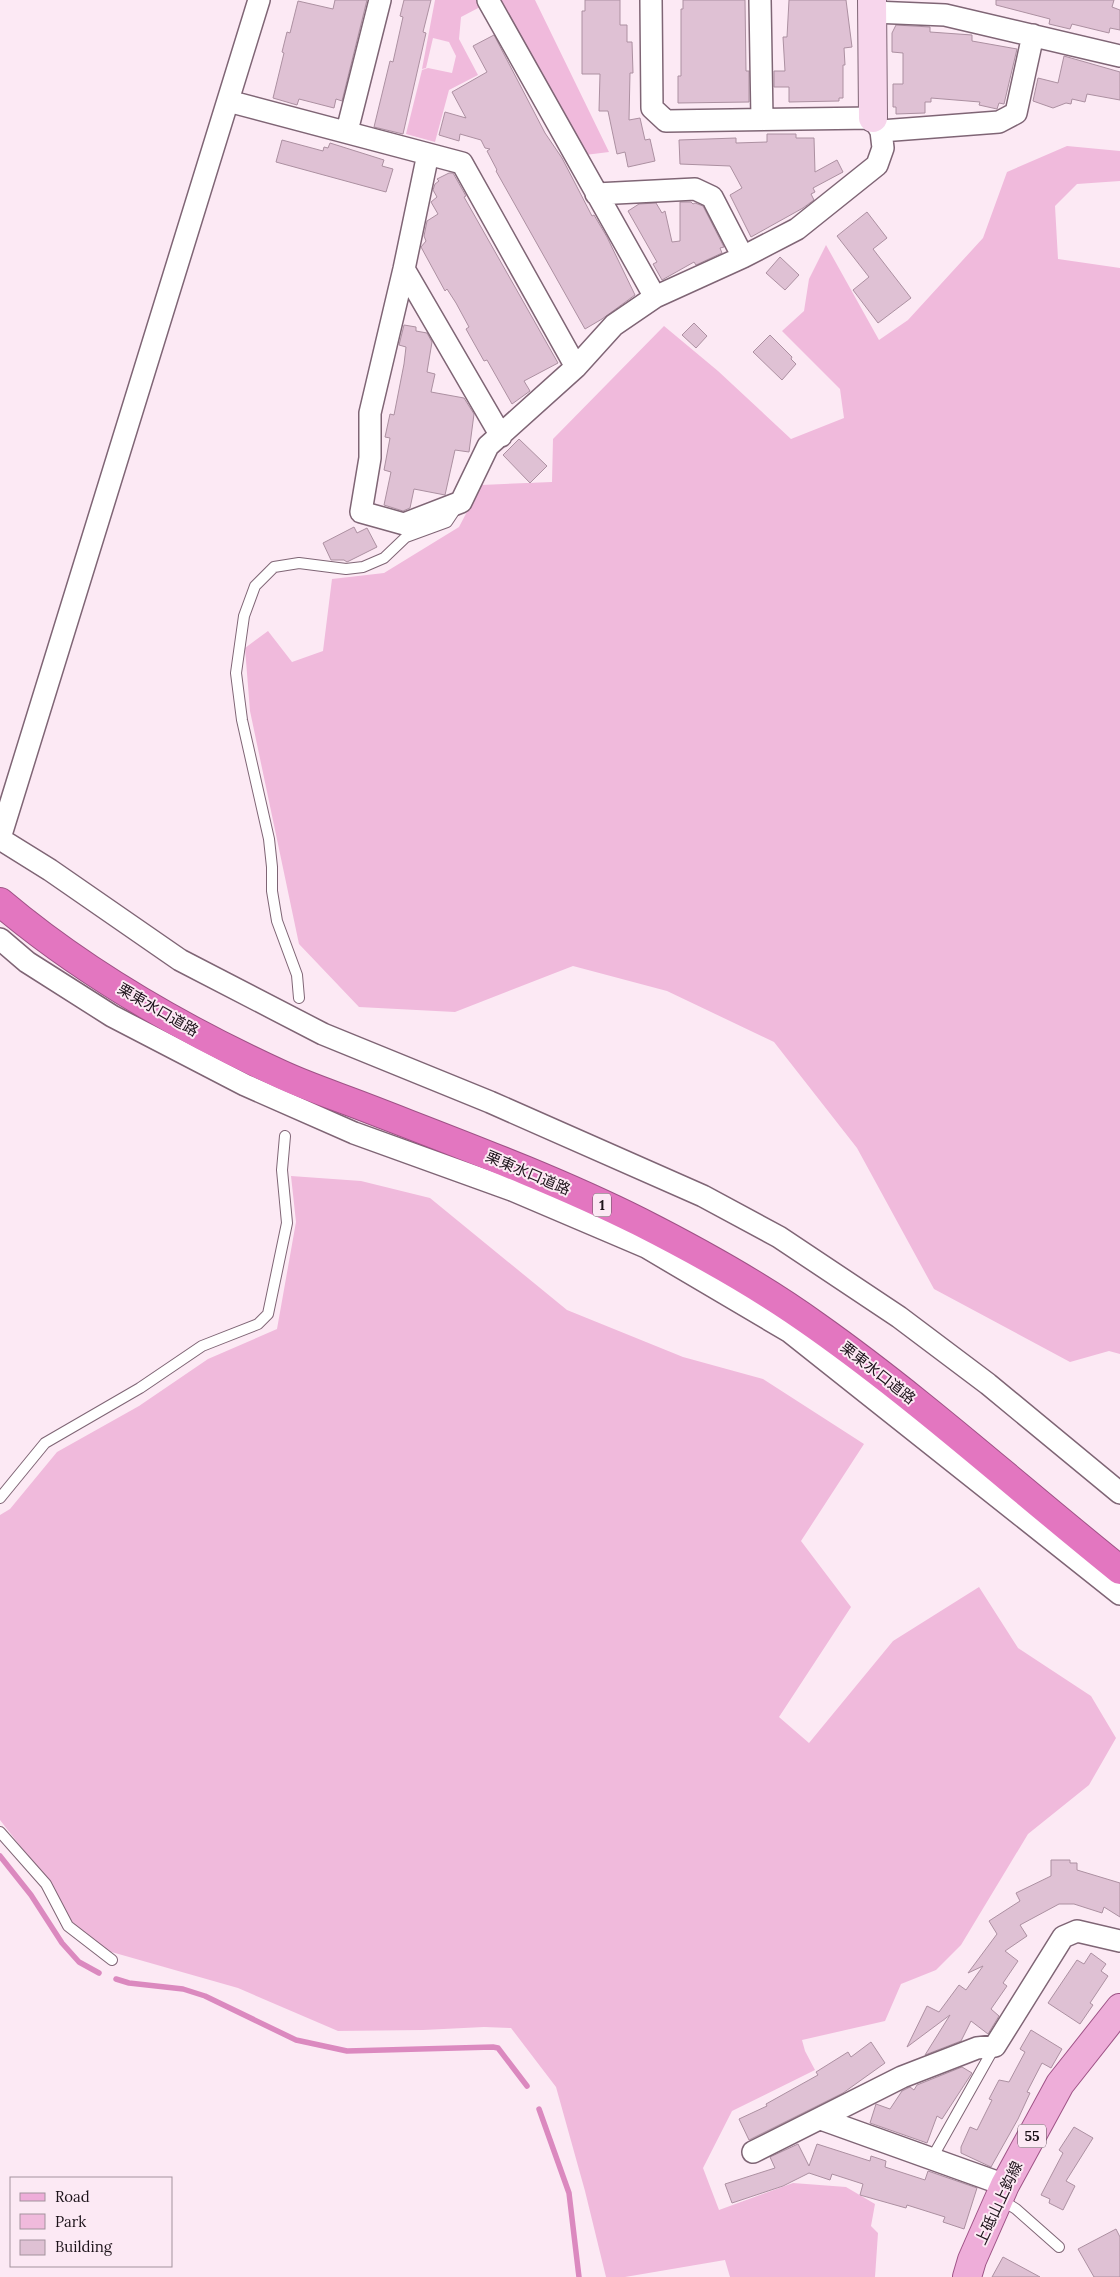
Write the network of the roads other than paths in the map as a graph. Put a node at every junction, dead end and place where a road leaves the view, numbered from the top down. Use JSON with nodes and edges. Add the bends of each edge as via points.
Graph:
{"nodes":[{"id":1,"x":259,"y":0,"type":"edge"},
{"id":2,"x":380,"y":0,"type":"edge"},
{"id":3,"x":488,"y":0,"type":"edge"},
{"id":4,"x":651,"y":0,"type":"edge"},
{"id":5,"x":760,"y":0,"type":"edge"},
{"id":6,"x":873,"y":6,"type":"edge"},
{"id":7,"x":1033,"y":35,"type":"junction"},
{"id":8,"x":1120,"y":56,"type":"edge"},
{"id":9,"x":228,"y":101,"type":"junction"},
{"id":10,"x":762,"y":119,"type":"junction"},
{"id":11,"x":877,"y":125,"type":"junction"},
{"id":12,"x":347,"y":131,"type":"junction"},
{"id":13,"x":428,"y":154,"type":"junction"},
{"id":14,"x":596,"y":194,"type":"junction"},
{"id":15,"x":744,"y":257,"type":"junction"},
{"id":16,"x":404,"y":269,"type":"junction"},
{"id":17,"x":655,"y":297,"type":"junction"},
{"id":18,"x":576,"y":367,"type":"junction"},
{"id":19,"x":501,"y":436,"type":"junction"},
{"id":20,"x":461,"y":502,"type":"junction"},
{"id":21,"x":0,"y":838,"type":"edge"},
{"id":22,"x":0,"y":902,"type":"edge"},
{"id":23,"x":0,"y":939,"type":"edge"},
{"id":24,"x":299,"y":998,"type":"dead end"},
{"id":25,"x":285,"y":1136,"type":"dead end"},
{"id":26,"x":1120,"y":1493,"type":"edge"},
{"id":27,"x":0,"y":1498,"type":"edge"},
{"id":28,"x":1120,"y":1570,"type":"edge"},
{"id":29,"x":1120,"y":1594,"type":"edge"},
{"id":30,"x":0,"y":1832,"type":"edge"},
{"id":31,"x":1120,"y":1942,"type":"edge"},
{"id":32,"x":112,"y":1960,"type":"dead end"},
{"id":33,"x":1120,"y":2008,"type":"edge"},
{"id":34,"x":996,"y":2046,"type":"junction"},
{"id":35,"x":821,"y":2119,"type":"junction"},
{"id":36,"x":753,"y":2152,"type":"dead end"},
{"id":37,"x":932,"y":2158,"type":"junction"},
{"id":38,"x":1002,"y":2191,"type":"junction"},
{"id":39,"x":1059,"y":2246,"type":"dead end"},
{"id":40,"x":967,"y":2277,"type":"edge"}],
"edges":[{"from":1,"to":9,"type":"street"},
{"from":2,"to":12,"type":"street"},
{"from":3,"to":14,"type":"street"},
{"from":4,"to":10,"type":"street","via":[[652,108],[666,121]]},
{"from":5,"to":10,"type":"street"},
{"from":6,"to":7,"type":"street","via":[[945,15]]},
{"from":6,"to":11,"type":"street"},
{"from":7,"to":8,"type":"street"},
{"from":7,"to":11,"type":"street","via":[[1016,113],[999,122]]},
{"from":9,"to":12,"type":"street"},
{"from":9,"to":21,"type":"street"},
{"from":10,"to":11,"type":"street"},
{"from":11,"to":15,"type":"street","via":[[883,148],[877,165],[797,229]]},
{"from":12,"to":13,"type":"street"},
{"from":13,"to":16,"type":"street"},
{"from":13,"to":18,"type":"street","via":[[462,163]]},
{"from":14,"to":15,"type":"street","via":[[695,188],[712,197]]},
{"from":14,"to":17,"type":"street"},
{"from":15,"to":17,"type":"street"},
{"from":16,"to":19,"type":"street"},
{"from":16,"to":20,"type":"street","via":[[370,413],[370,458],[361,512],[404,524]]},
{"from":17,"to":18,"type":"street","via":[[614,326]]},
{"from":18,"to":19,"type":"street"},
{"from":19,"to":20,"type":"street","via":[[488,446]]},
{"from":20,"to":24,"type":"lane","via":[[447,522],[406,538],[384,558],[363,567],[346,569],[299,563],[274,567],[255,586],[244,616],[236,673],[242,720],[270,840],[277,921],[297,975]]},
{"from":21,"to":26,"type":"street","via":[[180,960],[323,1034],[668,1180],[780,1237],[899,1317],[988,1384]]},
{"from":22,"to":28,"type":"highway","name":"栗東水口道路","number":"1","via":[[93,972],[157,1011],[235,1052],[283,1075],[513,1165],[637,1221],[726,1267],[815,1325],[895,1386]]},
{"from":23,"to":29,"type":"street","via":[[28,962],[112,1016],[245,1085],[354,1132],[512,1190],[646,1247],[790,1332]]},
{"from":25,"to":27,"type":"lane","via":[[282,1170],[287,1223],[268,1314],[258,1324],[202,1346],[140,1388],[45,1444]]},
{"from":30,"to":32,"type":"lane","via":[[46,1884],[68,1926]]},
{"from":31,"to":34,"type":"street","via":[[1077,1931],[1063,1938]]},
{"from":33,"to":38,"type":"main road","name":"上砥山上鈎線","number":"55","via":[[1060,2084]]},
{"from":34,"to":35,"type":"street","via":[[977,2048],[902,2077]]},
{"from":34,"to":37,"type":"lane"},
{"from":35,"to":36,"type":"street"},
{"from":35,"to":37,"type":"street"},
{"from":37,"to":38,"type":"street"},
{"from":38,"to":39,"type":"lane","via":[[1016,2210]]},
{"from":38,"to":40,"type":"main road","name":"上砥山上鈎線","number":"55"}]}
